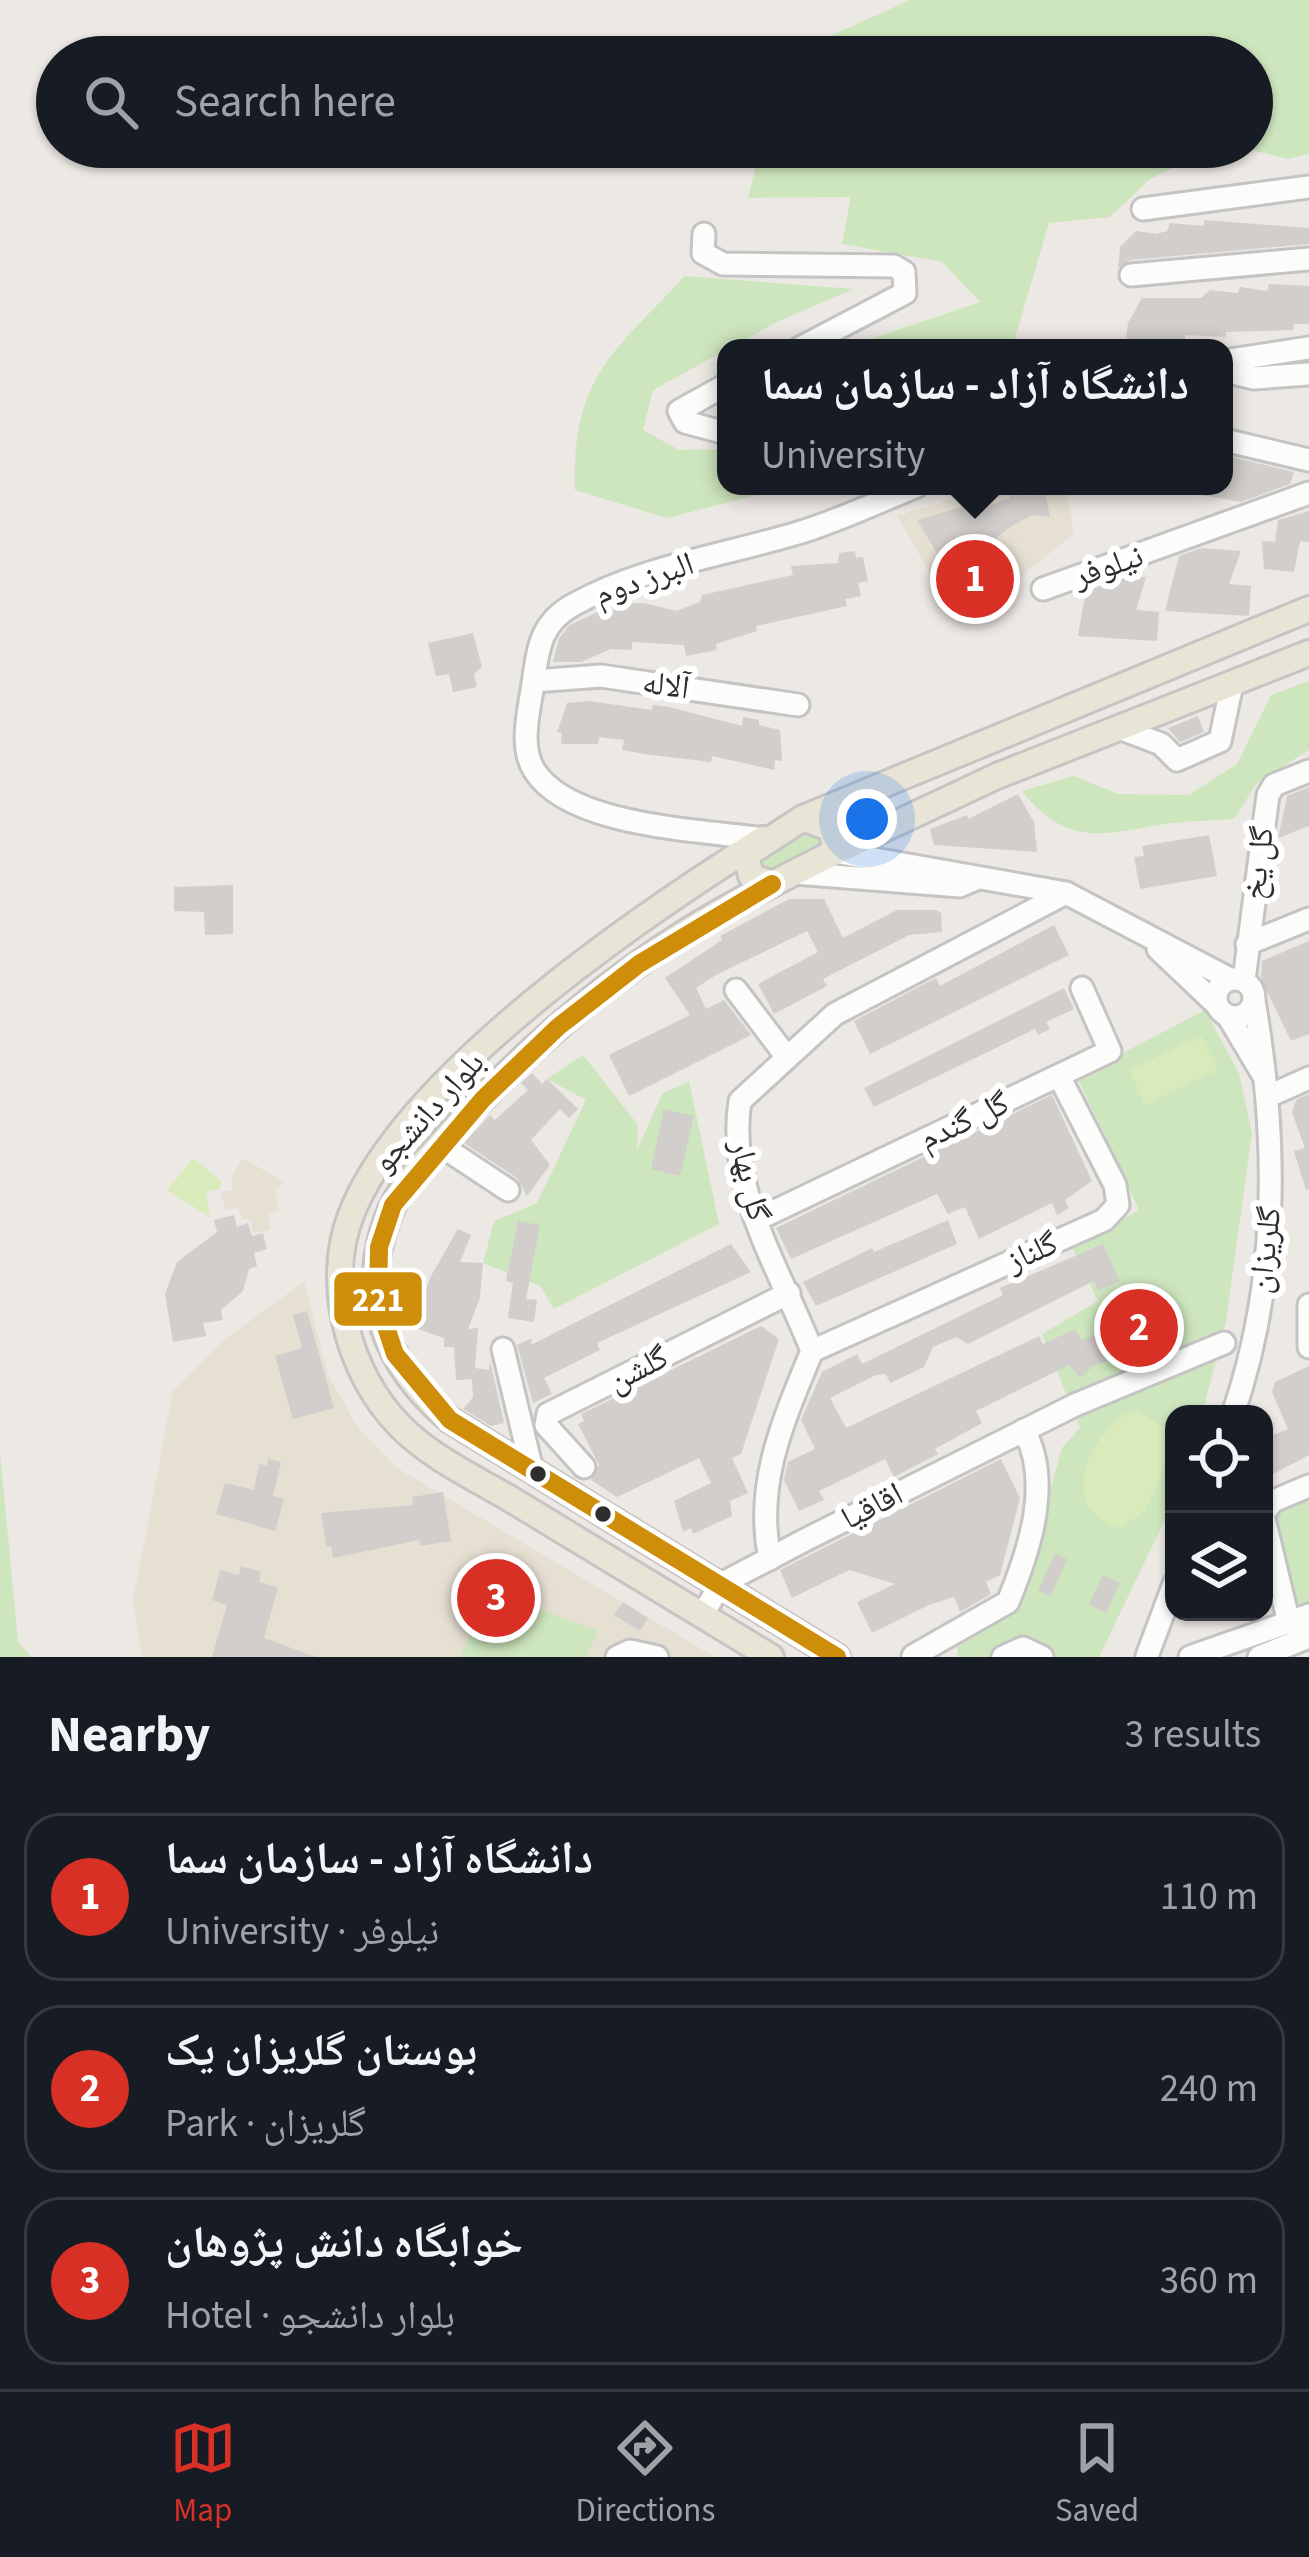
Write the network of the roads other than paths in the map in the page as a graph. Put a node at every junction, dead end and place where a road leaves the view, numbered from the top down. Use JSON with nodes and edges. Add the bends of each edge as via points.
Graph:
{"nodes":[{"id":1,"x":1309,"y":187,"type":"edge"},
{"id":2,"x":1143,"y":209,"type":"dead end"},
{"id":3,"x":704,"y":234,"type":"dead end"},
{"id":4,"x":1309,"y":260,"type":"edge"},
{"id":5,"x":1131,"y":275,"type":"dead end"},
{"id":6,"x":819,"y":339,"type":"edge"},
{"id":7,"x":1309,"y":348,"type":"edge"},
{"id":8,"x":1233,"y":360,"type":"edge"},
{"id":9,"x":1233,"y":372,"type":"edge"},
{"id":10,"x":1309,"y":374,"type":"edge"},
{"id":11,"x":717,"y":391,"type":"edge"},
{"id":12,"x":717,"y":431,"type":"edge"},
{"id":13,"x":1233,"y":442,"type":"edge"},
{"id":14,"x":1309,"y":460,"type":"edge"},
{"id":15,"x":1309,"y":493,"type":"edge"},
{"id":16,"x":894,"y":495,"type":"edge"},
{"id":17,"x":1042,"y":589,"type":"dead end"},
{"id":18,"x":1309,"y":609,"type":"edge"},
{"id":19,"x":1309,"y":653,"type":"edge"},
{"id":20,"x":534,"y":681,"type":"junction"},
{"id":21,"x":1232,"y":683,"type":"junction"},
{"id":22,"x":797,"y":705,"type":"dead end"},
{"id":23,"x":1119,"y":728,"type":"junction"},
{"id":24,"x":1309,"y":771,"type":"edge"},
{"id":25,"x":803,"y":818,"type":"junction"},
{"id":26,"x":764,"y":839,"type":"junction"},
{"id":27,"x":835,"y":852,"type":"junction"},
{"id":28,"x":783,"y":879,"type":"junction"},
{"id":29,"x":976,"y":879,"type":"junction"},
{"id":30,"x":1066,"y":893,"type":"junction"},
{"id":31,"x":1309,"y":919,"type":"edge"},
{"id":32,"x":1136,"y":928,"type":"junction"},
{"id":33,"x":1246,"y":944,"type":"junction"},
{"id":34,"x":1243,"y":987,"type":"junction"},
{"id":35,"x":1082,"y":988,"type":"dead end"},
{"id":36,"x":736,"y":990,"type":"dead end"},
{"id":37,"x":1222,"y":1011,"type":"junction"},
{"id":38,"x":786,"y":1056,"type":"junction"},
{"id":39,"x":1059,"y":1076,"type":"junction"},
{"id":40,"x":1309,"y":1078,"type":"edge"},
{"id":41,"x":1270,"y":1089,"type":"junction"},
{"id":42,"x":440,"y":1145,"type":"junction"},
{"id":43,"x":508,"y":1190,"type":"dead end"},
{"id":44,"x":756,"y":1220,"type":"junction"},
{"id":45,"x":789,"y":1293,"type":"junction"},
{"id":46,"x":1309,"y":1305,"type":"edge"},
{"id":47,"x":1224,"y":1343,"type":"dead end"},
{"id":48,"x":1309,"y":1347,"type":"edge"},
{"id":49,"x":503,"y":1349,"type":"dead end"},
{"id":50,"x":812,"y":1351,"type":"junction"},
{"id":51,"x":1235,"y":1405,"type":"edge"},
{"id":52,"x":1024,"y":1430,"type":"junction"},
{"id":53,"x":584,"y":1467,"type":"dead end"},
{"id":54,"x":532,"y":1470,"type":"junction"},
{"id":55,"x":1309,"y":1486,"type":"edge"},
{"id":56,"x":1266,"y":1513,"type":"edge"},
{"id":57,"x":1273,"y":1542,"type":"edge"},
{"id":58,"x":770,"y":1559,"type":"junction"},
{"id":59,"x":721,"y":1585,"type":"junction"},
{"id":60,"x":1165,"y":1609,"type":"edge"},
{"id":61,"x":703,"y":1615,"type":"junction"},
{"id":62,"x":1299,"y":1619,"type":"edge"},
{"id":63,"x":1309,"y":1637,"type":"edge"},
{"id":64,"x":652,"y":1654,"type":"edge"},
{"id":65,"x":913,"y":1656,"type":"edge"},
{"id":66,"x":1148,"y":1656,"type":"edge"},
{"id":67,"x":617,"y":1657,"type":"edge"},
{"id":68,"x":771,"y":1657,"type":"edge"},
{"id":69,"x":837,"y":1657,"type":"edge"},
{"id":70,"x":1003,"y":1657,"type":"edge"},
{"id":71,"x":1042,"y":1657,"type":"edge"},
{"id":72,"x":1130,"y":1657,"type":"edge"},
{"id":73,"x":1190,"y":1657,"type":"edge"},
{"id":74,"x":1259,"y":1657,"type":"edge"}],
"edges":[{"from":1,"to":2,"type":"street"},
{"from":3,"to":6,"type":"street","via":[[704,253],[723,264],[904,272],[905,293]]},
{"from":4,"to":5,"type":"street"},
{"from":7,"to":8,"type":"street"},
{"from":9,"to":10,"type":"street"},
{"from":11,"to":12,"type":"street","via":[[679,411],[685,422]]},
{"from":13,"to":14,"type":"street"},
{"from":15,"to":17,"type":"street","name":"نیلوفر"},
{"from":16,"to":20,"type":"street","name":"البرز دوم","via":[[568,607],[546,627]]},
{"from":18,"to":25,"type":"main road"},
{"from":19,"to":21,"type":"main road"},
{"from":20,"to":22,"type":"street","name":"آلاله","via":[[601,676]]},
{"from":20,"to":26,"type":"street","name":"البرز دوم","via":[[526,732],[532,768],[560,798],[614,816]]},
{"from":21,"to":23,"type":"main road"},
{"from":21,"to":23,"type":"street","via":[[1220,741],[1177,760],[1161,744]]},
{"from":23,"to":27,"type":"main road"},
{"from":24,"to":33,"type":"street","name":"گل یخ","via":[[1268,795]]},
{"from":25,"to":26,"type":"main road","name":"بلوار دانشجو"},
{"from":25,"to":27,"type":"main road","via":[[832,829]]},
{"from":26,"to":28,"type":"main road","via":[[746,855],[751,876]]},
{"from":26,"to":61,"type":"main road","name":"بلوار دانشجو","via":[[628,926],[430,1101],[374,1169],[349,1219],[341,1260],[356,1358],[401,1427]]},
{"from":27,"to":28,"type":"main road","name":"بلوار دانشجو"},
{"from":27,"to":29,"type":"street","name":"گلریزان"},
{"from":28,"to":29,"type":"street","name":"گلریزان","via":[[960,886]]},
{"from":28,"to":42,"type":"main road","name":"بلوار دانشجو","via":[[699,921],[611,981]]},
{"from":29,"to":30,"type":"street","name":"گلریزان"},
{"from":30,"to":32,"type":"street","name":"گلریزان"},
{"from":30,"to":38,"type":"street","name":"گل بهار","via":[[835,1014]]},
{"from":31,"to":33,"type":"street"},
{"from":32,"to":34,"type":"street","name":"گلریزان"},
{"from":32,"to":37,"type":"street","name":"گلریزان"},
{"from":33,"to":34,"type":"street","name":"گل یخ"},
{"from":34,"to":37,"type":"street","via":[[1216,994]]},
{"from":34,"to":37,"type":"street","via":[[1250,1011]]},
{"from":34,"to":41,"type":"street","name":"گلریزان"},
{"from":35,"to":39,"type":"street","name":"گل گندم","via":[[1110,1051]]},
{"from":36,"to":38,"type":"street"},
{"from":37,"to":41,"type":"street","name":"گلریزان"},
{"from":38,"to":44,"type":"street","name":"گل بهار","via":[[740,1101],[736,1142]]},
{"from":39,"to":44,"type":"street","name":"گل گندم"},
{"from":39,"to":50,"type":"street","name":"گلناز","via":[[1118,1205],[1104,1220]]},
{"from":40,"to":41,"type":"street"},
{"from":41,"to":51,"type":"street","name":"گلریزان","via":[[1274,1171],[1264,1276]]},
{"from":42,"to":43,"type":"street"},
{"from":42,"to":54,"type":"main road","name":"بلوار دانشجو","via":[[388,1217],[375,1289],[380,1320],[400,1369],[431,1404]]},
{"from":44,"to":45,"type":"street","name":"گل بهار"},
{"from":45,"to":50,"type":"street","name":"گل بهار"},
{"from":45,"to":53,"type":"street","name":"گلشن","via":[[548,1414],[546,1426]]},
{"from":46,"to":48,"type":"street"},
{"from":47,"to":52,"type":"street","name":"اقاقیا"},
{"from":49,"to":54,"type":"street"},
{"from":50,"to":58,"type":"street","via":[[771,1452],[763,1526]]},
{"from":52,"to":58,"type":"street","name":"اقاقیا"},
{"from":52,"to":65,"type":"street","via":[[1038,1457],[1039,1493],[1008,1602]]},
{"from":54,"to":59,"type":"main road","name":"بلوار دانشجو"},
{"from":55,"to":56,"type":"street","via":[[1273,1501]]},
{"from":57,"to":62,"type":"street"},
{"from":58,"to":59,"type":"street","name":"اقاقیا"},
{"from":59,"to":61,"type":"street"},
{"from":59,"to":69,"type":"main road","name":"بلوار دانشجو"},
{"from":60,"to":66,"type":"street"},
{"from":61,"to":68,"type":"main road","name":"بلوار دانشجو"},
{"from":62,"to":73,"type":"street"},
{"from":63,"to":74,"type":"street"},
{"from":64,"to":67,"type":"street"},
{"from":66,"to":72,"type":"street"},
{"from":70,"to":71,"type":"street","via":[[1023,1648]]}]}
